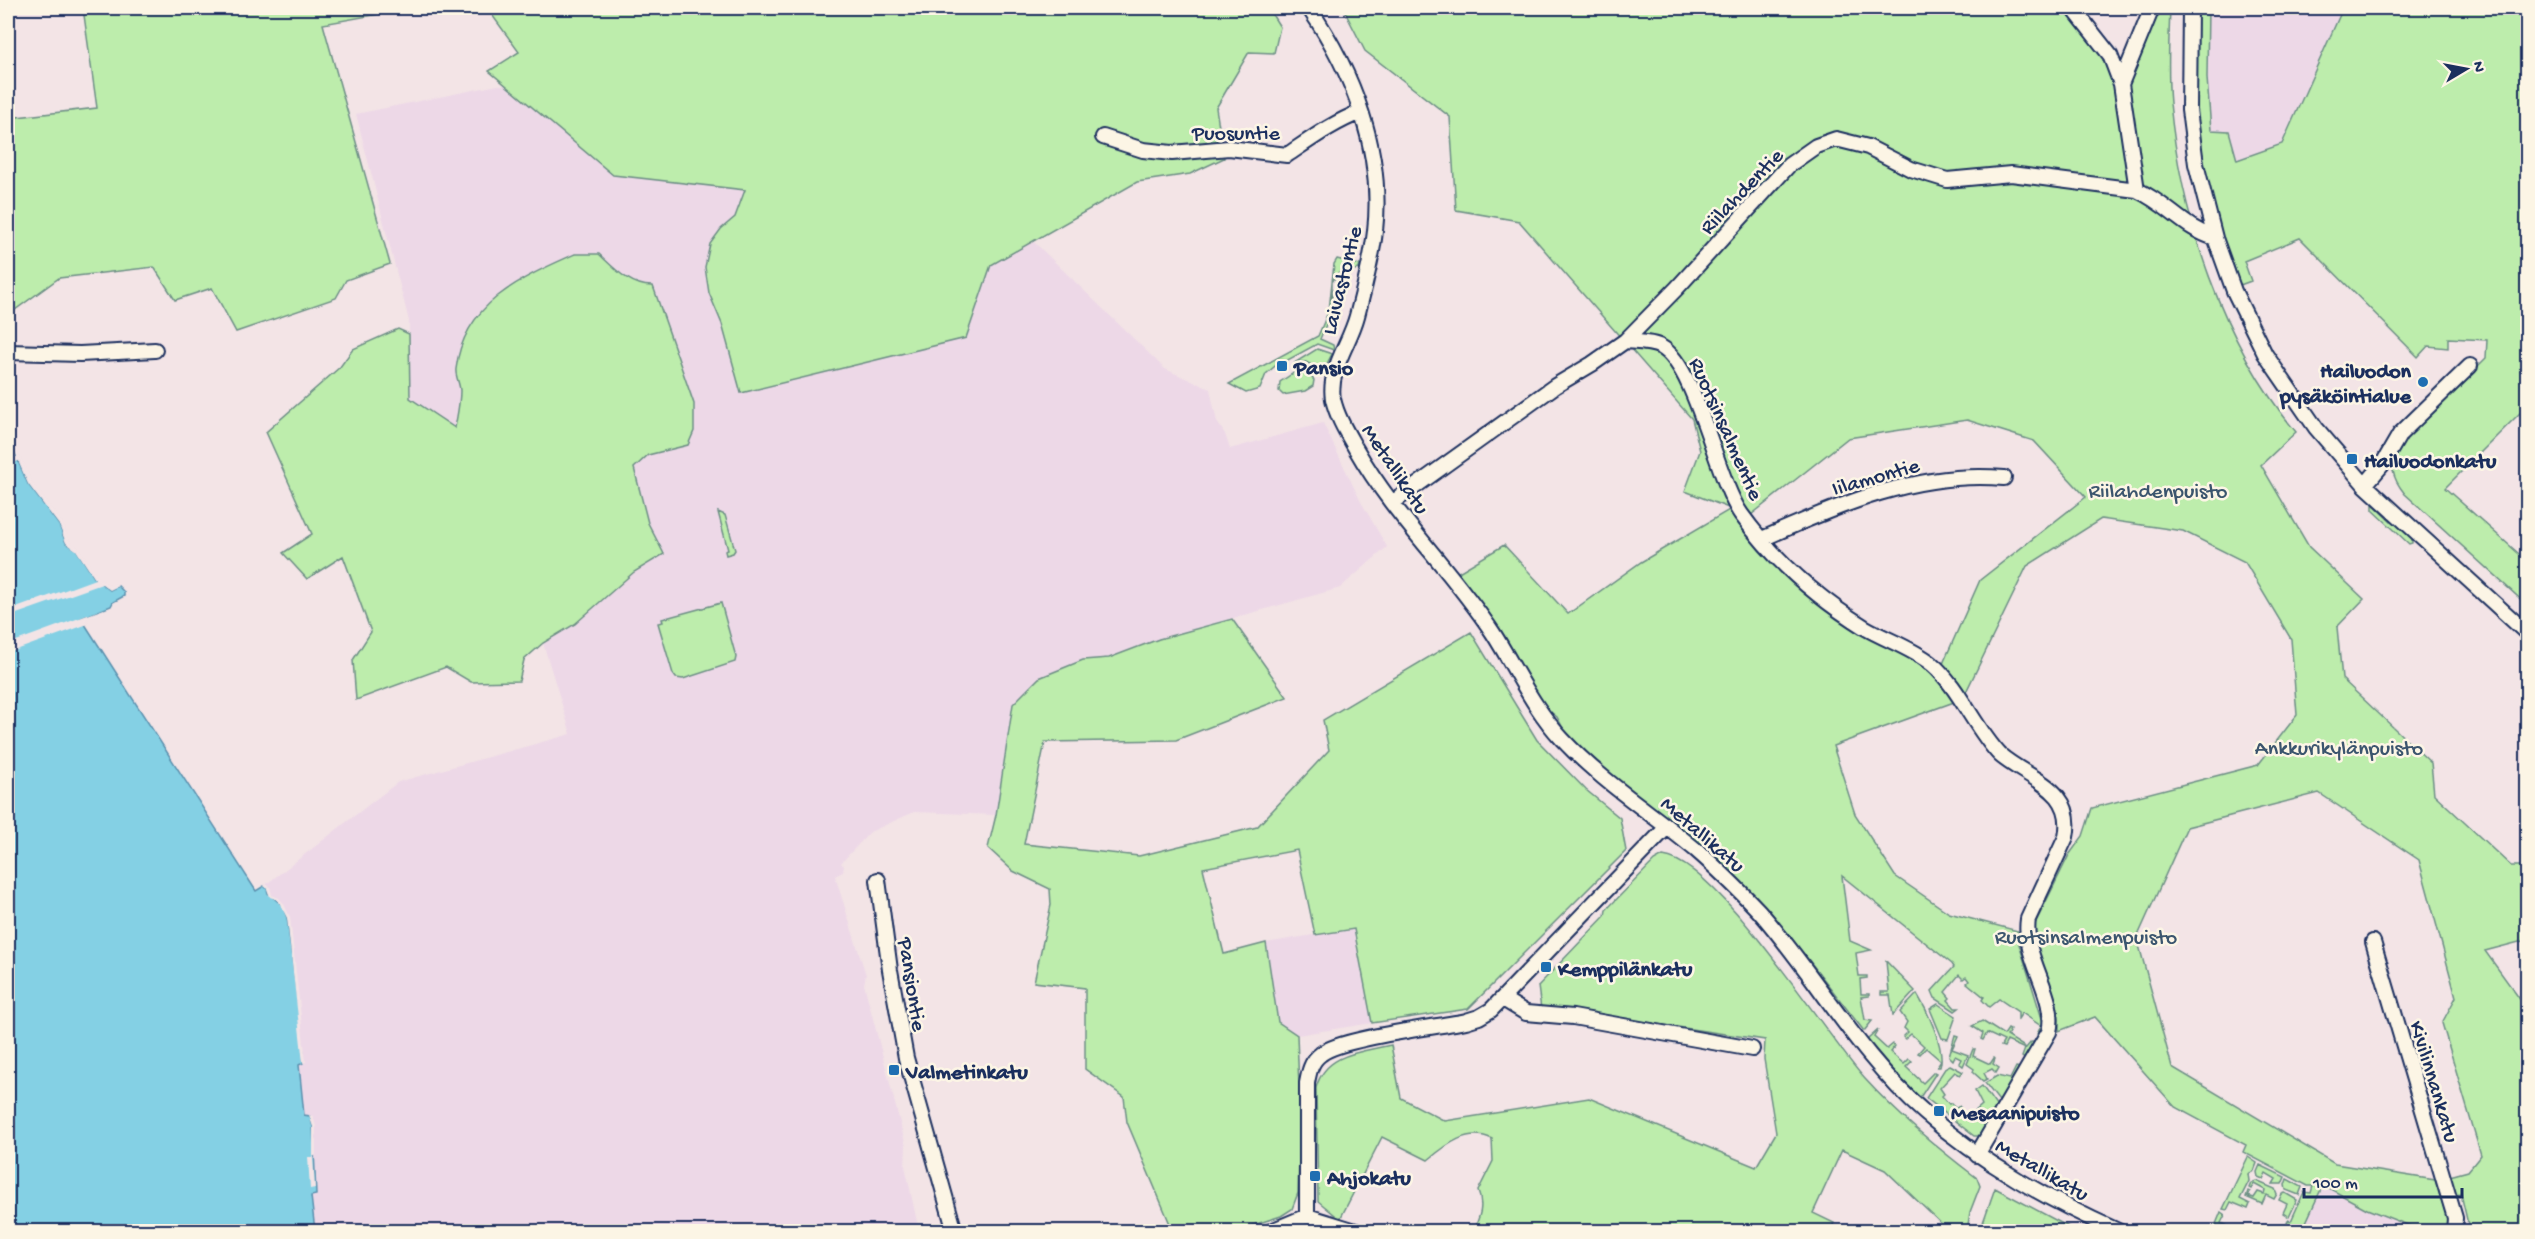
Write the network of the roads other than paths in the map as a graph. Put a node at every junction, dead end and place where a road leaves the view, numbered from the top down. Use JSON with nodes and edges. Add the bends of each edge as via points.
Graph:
{"nodes":[{"id":1,"x":1309,"y":8,"type":"edge"},
{"id":2,"x":2073,"y":8,"type":"edge"},
{"id":3,"x":2152,"y":8,"type":"edge"},
{"id":4,"x":2190,"y":8,"type":"edge"},
{"id":5,"x":2121,"y":84,"type":"junction"},
{"id":6,"x":1361,"y":112,"type":"junction"},
{"id":7,"x":1103,"y":137,"type":"dead end"},
{"id":8,"x":2137,"y":190,"type":"junction"},
{"id":9,"x":2215,"y":238,"type":"junction"},
{"id":10,"x":1626,"y":341,"type":"junction"},
{"id":11,"x":154,"y":350,"type":"dead end"},
{"id":12,"x":8,"y":352,"type":"edge"},
{"id":13,"x":2470,"y":366,"type":"dead end"},
{"id":14,"x":1332,"y":395,"type":"joint"},
{"id":15,"x":2004,"y":478,"type":"dead end"},
{"id":16,"x":2366,"y":485,"type":"junction"},
{"id":17,"x":1392,"y":503,"type":"junction"},
{"id":18,"x":1762,"y":539,"type":"junction"},
{"id":19,"x":2528,"y":634,"type":"edge"},
{"id":20,"x":1667,"y":827,"type":"junction"},
{"id":21,"x":878,"y":880,"type":"dead end"},
{"id":22,"x":2373,"y":942,"type":"dead end"},
{"id":23,"x":1503,"y":999,"type":"junction"},
{"id":24,"x":1752,"y":1049,"type":"dead end"},
{"id":25,"x":1977,"y":1155,"type":"junction"},
{"id":26,"x":1307,"y":1216,"type":"junction"},
{"id":27,"x":955,"y":1232,"type":"edge"},
{"id":28,"x":1269,"y":1232,"type":"edge"},
{"id":29,"x":1359,"y":1232,"type":"edge"},
{"id":30,"x":2120,"y":1232,"type":"edge"},
{"id":31,"x":2454,"y":1232,"type":"edge"}],
"edges":[{"from":1,"to":6,"type":"street","name":"Laivastontie","via":[[1328,35]]},
{"from":2,"to":5,"type":"street","via":[[2110,55]]},
{"from":3,"to":5,"type":"street"},
{"from":4,"to":9,"type":"street","via":[[2189,110],[2196,164]]},
{"from":5,"to":8,"type":"street"},
{"from":6,"to":7,"type":"street","name":"Puosuntie","via":[[1287,155],[1229,148],[1172,153],[1143,150]]},
{"from":6,"to":14,"type":"street","name":"Laivastontie","via":[[1372,161],[1376,231],[1356,319],[1333,374]]},
{"from":8,"to":9,"type":"street","name":"Riilahdentie","via":[[2156,199],[2190,228]]},
{"from":8,"to":10,"type":"street","name":"Riilahdentie","via":[[2011,174],[1947,180],[1911,169],[1868,147],[1836,139],[1816,146],[1789,165]]},
{"from":9,"to":16,"type":"street","via":[[2234,291],[2265,354],[2316,428]]},
{"from":10,"to":17,"type":"street","name":"Riilahdentie","via":[[1555,386]]},
{"from":10,"to":18,"type":"street","name":"Ruotsinsalmentie","via":[[1659,346],[1674,356],[1740,512]]},
{"from":11,"to":12,"type":"street"},
{"from":13,"to":16,"type":"street","via":[[2400,434]]},
{"from":14,"to":17,"type":"street","name":"Metallikatu","via":[[1345,430]]},
{"from":15,"to":18,"type":"street","name":"Iilamontie","via":[[1959,476],[1885,492],[1817,514]]},
{"from":16,"to":19,"type":"street"},
{"from":17,"to":20,"type":"street","name":"Metallikatu","via":[[1494,634],[1519,680],[1560,738]]},
{"from":18,"to":25,"type":"street","name":"Ruotsinsalmentie","via":[[1828,604],[1932,664],[2000,755],[2047,784],[2063,805],[2068,826],[2066,837],[2027,928],[2029,949],[2051,1025]]},
{"from":20,"to":23,"type":"street"},
{"from":20,"to":25,"type":"street","name":"Metallikatu","via":[[1722,873],[1757,909],[1856,1041],[1899,1089]]},
{"from":21,"to":27,"type":"street","name":"Pansiontie","via":[[906,1058]]},
{"from":22,"to":31,"type":"street","name":"Kivilinnankatu","via":[[2455,1218]]},
{"from":23,"to":24,"type":"street","via":[[1526,1013],[1573,1017]]},
{"from":23,"to":26,"type":"street","via":[[1479,1017],[1337,1045],[1317,1058],[1307,1083]]},
{"from":25,"to":30,"type":"street","name":"Metallikatu","via":[[2049,1199]]},
{"from":26,"to":28,"type":"street"},
{"from":26,"to":29,"type":"street"}]}
